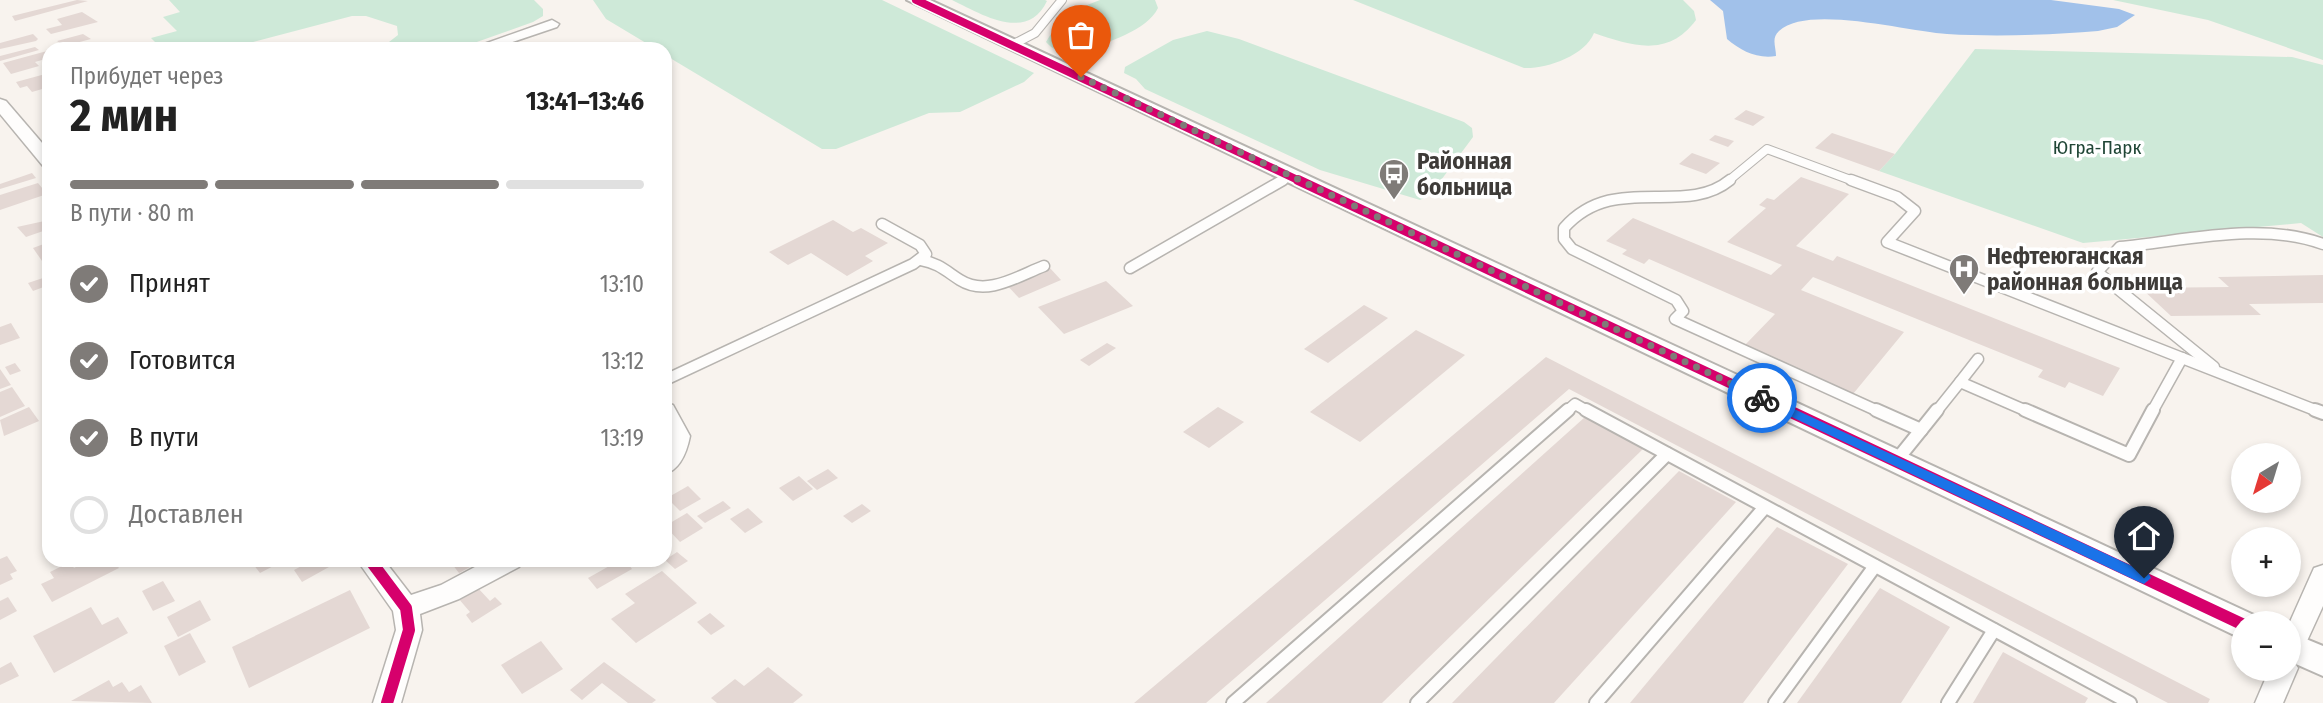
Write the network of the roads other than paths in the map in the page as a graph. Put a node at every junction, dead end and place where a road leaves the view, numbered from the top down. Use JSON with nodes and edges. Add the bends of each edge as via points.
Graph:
{"nodes":[{"id":1,"x":916,"y":0,"type":"edge"},
{"id":2,"x":1062,"y":0,"type":"edge"},
{"id":3,"x":552,"y":24,"type":"dead end"},
{"id":4,"x":498,"y":42,"type":"edge"},
{"id":5,"x":1012,"y":45,"type":"junction"},
{"id":6,"x":0,"y":104,"type":"edge"},
{"id":7,"x":42,"y":154,"type":"edge"},
{"id":8,"x":1290,"y":176,"type":"junction"},
{"id":9,"x":882,"y":224,"type":"dead end"},
{"id":10,"x":2323,"y":244,"type":"edge"},
{"id":11,"x":920,"y":260,"type":"junction"},
{"id":12,"x":1044,"y":266,"type":"dead end"},
{"id":13,"x":1130,"y":268,"type":"dead end"},
{"id":14,"x":2182,"y":357,"type":"junction"},
{"id":15,"x":1978,"y":359,"type":"dead end"},
{"id":16,"x":2222,"y":373,"type":"junction"},
{"id":17,"x":672,"y":377,"type":"edge"},
{"id":18,"x":1959,"y":382,"type":"junction"},
{"id":19,"x":2323,"y":412,"type":"edge"},
{"id":20,"x":672,"y":423,"type":"edge"},
{"id":21,"x":1922,"y":430,"type":"junction"},
{"id":22,"x":1667,"y":454,"type":"junction"},
{"id":23,"x":672,"y":456,"type":"edge"},
{"id":24,"x":1896,"y":461,"type":"junction"},
{"id":25,"x":1765,"y":507,"type":"junction"},
{"id":26,"x":1875,"y":566,"type":"junction"},
{"id":27,"x":375,"y":567,"type":"edge"},
{"id":28,"x":497,"y":567,"type":"edge"},
{"id":29,"x":2323,"y":575,"type":"edge"},
{"id":30,"x":406,"y":608,"type":"junction"},
{"id":31,"x":2231,"y":619,"type":"edge"},
{"id":32,"x":2301,"y":625,"type":"edge"},
{"id":33,"x":1994,"y":630,"type":"junction"},
{"id":34,"x":2301,"y":658,"type":"edge"},
{"id":35,"x":2323,"y":662,"type":"edge"},
{"id":36,"x":2278,"y":681,"type":"edge"},
{"id":37,"x":2127,"y":702,"type":"edge"},
{"id":38,"x":387,"y":703,"type":"edge"},
{"id":39,"x":1233,"y":703,"type":"edge"},
{"id":40,"x":1417,"y":703,"type":"edge"},
{"id":41,"x":1596,"y":703,"type":"edge"},
{"id":42,"x":1774,"y":703,"type":"edge"},
{"id":43,"x":1948,"y":703,"type":"edge"},
{"id":44,"x":2269,"y":703,"type":"edge"}],
"edges":[{"from":1,"to":5,"type":"street"},
{"from":2,"to":5,"type":"lane","via":[[1035,33]]},
{"from":3,"to":4,"type":"street"},
{"from":5,"to":8,"type":"street"},
{"from":6,"to":7,"type":"street"},
{"from":8,"to":13,"type":"lane"},
{"from":8,"to":24,"type":"street"},
{"from":9,"to":11,"type":"lane","via":[[925,249]]},
{"from":10,"to":16,"type":"lane","via":[[2285,234],[2120,247],[2097,272]]},
{"from":11,"to":12,"type":"lane","via":[[937,262],[977,287]]},
{"from":11,"to":17,"type":"lane"},
{"from":14,"to":16,"type":"lane"},
{"from":14,"to":18,"type":"lane","via":[[2129,455]]},
{"from":14,"to":21,"type":"lane","via":[[1887,243],[1915,211],[1897,197],[1767,149],[1715,192],[1614,198],[1594,203],[1569,219],[1564,239],[1572,249],[1676,300],[1683,311],[1675,319]]},
{"from":15,"to":18,"type":"lane"},
{"from":16,"to":19,"type":"lane"},
{"from":18,"to":21,"type":"lane"},
{"from":20,"to":23,"type":"street","via":[[679,436]]},
{"from":21,"to":24,"type":"lane"},
{"from":22,"to":25,"type":"lane"},
{"from":22,"to":39,"type":"lane","via":[[1575,404]]},
{"from":22,"to":40,"type":"lane"},
{"from":24,"to":31,"type":"street"},
{"from":25,"to":26,"type":"lane"},
{"from":25,"to":41,"type":"lane"},
{"from":26,"to":33,"type":"lane"},
{"from":26,"to":42,"type":"lane"},
{"from":27,"to":30,"type":"street"},
{"from":28,"to":30,"type":"street","via":[[450,592]]},
{"from":29,"to":32,"type":"street"},
{"from":30,"to":38,"type":"street","via":[[409,630]]},
{"from":33,"to":37,"type":"lane"},
{"from":33,"to":43,"type":"lane"},
{"from":34,"to":35,"type":"street"},
{"from":36,"to":44,"type":"street"}]}
